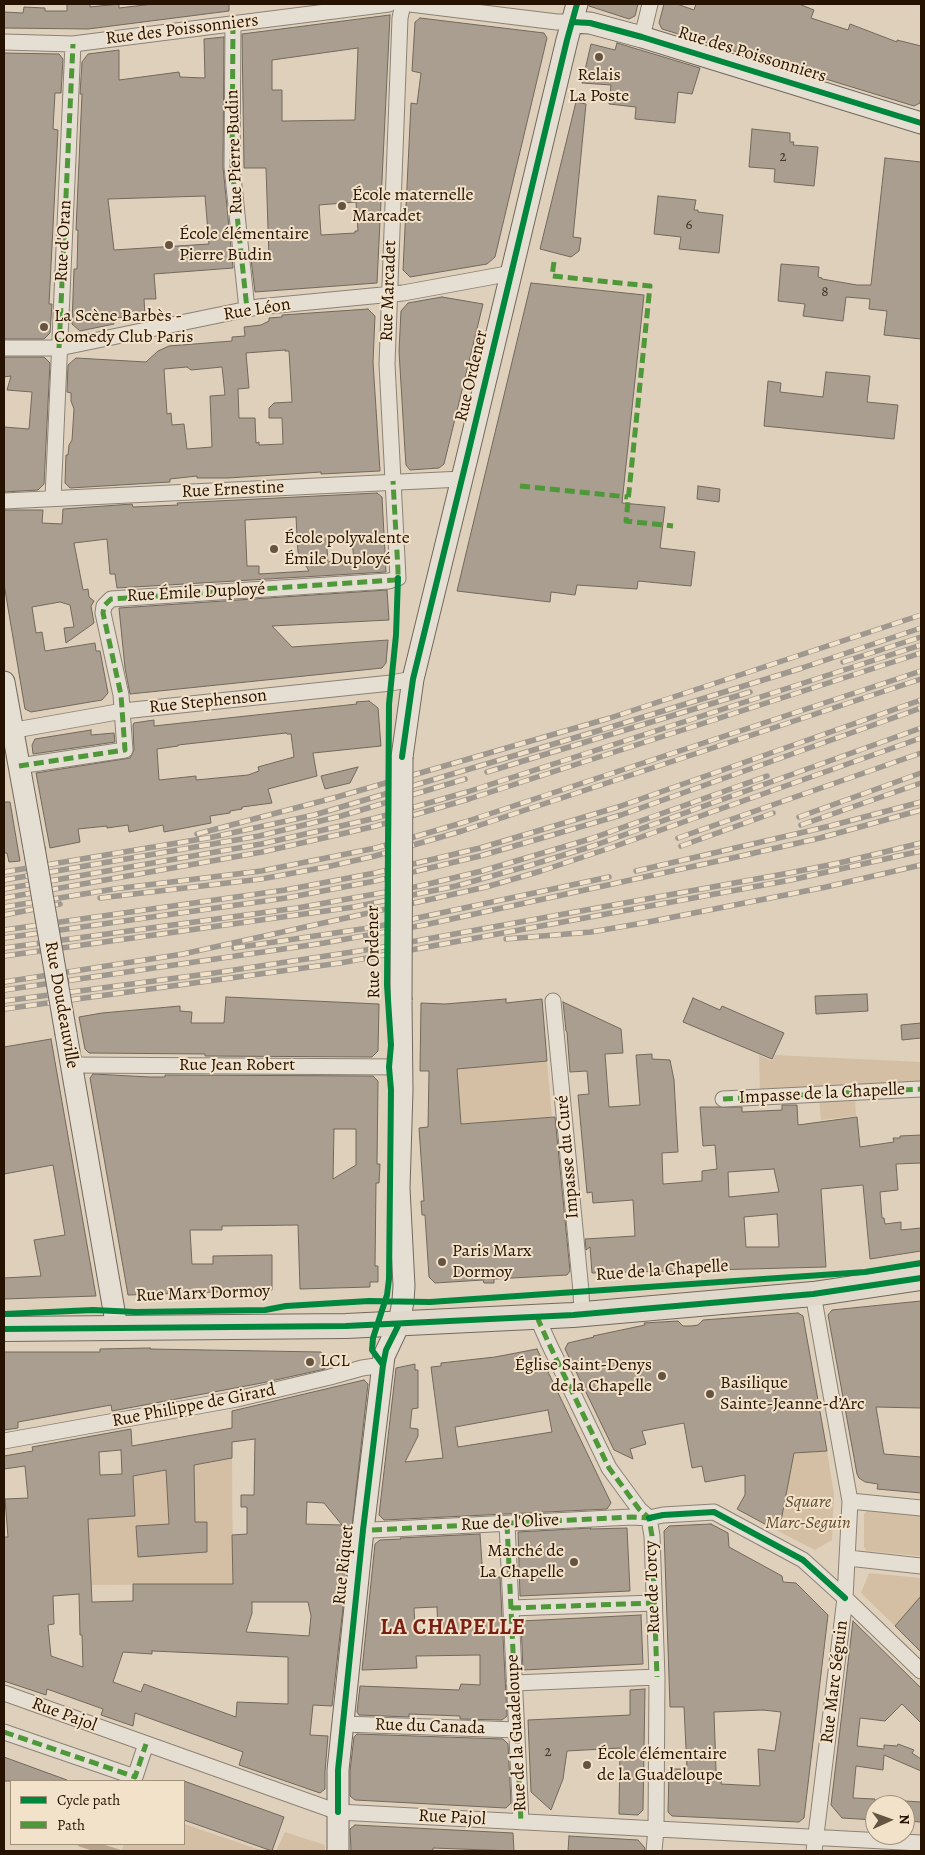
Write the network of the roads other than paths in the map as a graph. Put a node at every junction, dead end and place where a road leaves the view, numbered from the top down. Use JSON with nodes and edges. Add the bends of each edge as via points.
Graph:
{"nodes":[{"id":1,"x":389,"y":4,"type":"edge"},
{"id":2,"x":403,"y":4,"type":"edge"},
{"id":3,"x":410,"y":4,"type":"edge"},
{"id":4,"x":650,"y":4,"type":"edge"},
{"id":5,"x":575,"y":13,"type":"edge"},
{"id":6,"x":233,"y":24,"type":"junction"},
{"id":7,"x":642,"y":37,"type":"junction"},
{"id":8,"x":4,"y":42,"type":"edge"},
{"id":9,"x":73,"y":44,"type":"junction"},
{"id":10,"x":921,"y":120,"type":"edge"},
{"id":11,"x":512,"y":273,"type":"junction"},
{"id":12,"x":389,"y":294,"type":"junction"},
{"id":13,"x":248,"y":309,"type":"junction"},
{"id":14,"x":4,"y":348,"type":"edge"},
{"id":15,"x":60,"y":348,"type":"junction"},
{"id":16,"x":462,"y":479,"type":"junction"},
{"id":17,"x":393,"y":481,"type":"junction"},
{"id":18,"x":53,"y":498,"type":"junction"},
{"id":19,"x":4,"y":501,"type":"edge"},
{"id":20,"x":398,"y":578,"type":"joint"},
{"id":21,"x":413,"y":679,"type":"junction"},
{"id":22,"x":4,"y":682,"type":"edge"},
{"id":23,"x":123,"y":711,"type":"junction"},
{"id":24,"x":8,"y":731,"type":"edge"},
{"id":25,"x":19,"y":766,"type":"junction"},
{"id":26,"x":554,"y":1001,"type":"dead end"},
{"id":27,"x":71,"y":1064,"type":"junction"},
{"id":28,"x":402,"y":1067,"type":"junction"},
{"id":29,"x":921,"y":1089,"type":"edge"},
{"id":30,"x":723,"y":1099,"type":"dead end"},
{"id":31,"x":921,"y":1278,"type":"edge"},
{"id":32,"x":813,"y":1294,"type":"junction"},
{"id":33,"x":582,"y":1314,"type":"junction"},
{"id":34,"x":537,"y":1317,"type":"junction"},
{"id":35,"x":399,"y":1324,"type":"junction"},
{"id":36,"x":117,"y":1328,"type":"junction"},
{"id":37,"x":4,"y":1329,"type":"edge"},
{"id":38,"x":383,"y":1365,"type":"junction"},
{"id":39,"x":4,"y":1441,"type":"edge"},
{"id":40,"x":850,"y":1501,"type":"junction"},
{"id":41,"x":921,"y":1508,"type":"edge"},
{"id":42,"x":648,"y":1518,"type":"junction"},
{"id":43,"x":507,"y":1524,"type":"junction"},
{"id":44,"x":372,"y":1530,"type":"dead end"},
{"id":45,"x":848,"y":1558,"type":"junction"},
{"id":46,"x":921,"y":1566,"type":"edge"},
{"id":47,"x":845,"y":1598,"type":"junction"},
{"id":48,"x":654,"y":1603,"type":"junction"},
{"id":49,"x":511,"y":1608,"type":"junction"},
{"id":50,"x":921,"y":1671,"type":"edge"},
{"id":51,"x":657,"y":1677,"type":"junction"},
{"id":52,"x":514,"y":1683,"type":"junction"},
{"id":53,"x":4,"y":1694,"type":"edge"},
{"id":54,"x":343,"y":1724,"type":"junction"},
{"id":55,"x":516,"y":1730,"type":"junction"},
{"id":56,"x":4,"y":1732,"type":"edge"},
{"id":57,"x":146,"y":1744,"type":"junction"},
{"id":58,"x":338,"y":1812,"type":"junction"},
{"id":59,"x":521,"y":1822,"type":"junction"},
{"id":60,"x":656,"y":1829,"type":"junction"},
{"id":61,"x":921,"y":1842,"type":"edge"},
{"id":62,"x":815,"y":1844,"type":"edge"},
{"id":63,"x":338,"y":1851,"type":"edge"},
{"id":64,"x":654,"y":1851,"type":"edge"}],
"edges":[{"from":1,"to":6,"type":"street","name":"Rue des Poissonniers"},
{"from":2,"to":12,"type":"street","name":"Rue Marcadet"},
{"from":3,"to":5,"type":"street","name":"Rue des Poissonniers","via":[[551,21]]},
{"from":4,"to":7,"type":"street"},
{"from":5,"to":7,"type":"street","name":"Rue des Poissonniers","via":[[590,23]]},
{"from":5,"to":11,"type":"street","name":"Rue Ordener"},
{"from":6,"to":9,"type":"street","name":"Rue des Poissonniers"},
{"from":6,"to":13,"type":"street","name":"Rue Pierre Budin","via":[[232,167]]},
{"from":7,"to":10,"type":"street","name":"Rue des Poissonniers"},
{"from":8,"to":9,"type":"street","name":"Rue des Poissonniers"},
{"from":9,"to":15,"type":"street","name":"Rue d'Oran"},
{"from":11,"to":12,"type":"street","name":"Rue Léon"},
{"from":11,"to":16,"type":"street","name":"Rue Ordener"},
{"from":12,"to":13,"type":"street","name":"Rue Léon"},
{"from":12,"to":17,"type":"street","name":"Rue Marcadet","via":[[387,364]]},
{"from":13,"to":15,"type":"street","name":"Rue Léon"},
{"from":14,"to":15,"type":"street","name":"Rue Léon"},
{"from":15,"to":18,"type":"street","name":"Rue d'Oran"},
{"from":16,"to":17,"type":"street","name":"Rue Ernestine"},
{"from":16,"to":21,"type":"street","name":"Rue Ordener"},
{"from":17,"to":18,"type":"street","name":"Rue Ernestine"},
{"from":17,"to":20,"type":"street","name":"Rue Marcadet"},
{"from":18,"to":19,"type":"street","name":"Rue Ernestine"},
{"from":20,"to":23,"type":"street","name":"Rue Émile Duployé","via":[[111,599],[104,606],[103,613]]},
{"from":21,"to":23,"type":"street","name":"Rue Stephenson"},
{"from":21,"to":28,"type":"street","name":"Rue Ordener","bridge":true,"via":[[402,757]]},
{"from":22,"to":24,"type":"street","name":"Rue Doudeauville"},
{"from":23,"to":24,"type":"street","name":"Rue Stephenson"},
{"from":23,"to":25,"type":"street","via":[[125,750]]},
{"from":24,"to":25,"type":"street","name":"Rue Doudeauville"},
{"from":25,"to":27,"type":"street","name":"Rue Doudeauville","bridge":true},
{"from":26,"to":33,"type":"street","name":"Impasse du Curé"},
{"from":27,"to":28,"type":"street","name":"Rue Jean Robert"},
{"from":27,"to":36,"type":"street","name":"Rue Doudeauville"},
{"from":28,"to":35,"type":"street","name":"Rue Ordener","via":[[399,1188],[404,1286]]},
{"from":29,"to":30,"type":"street","name":"Impasse de la Chapelle"},
{"from":31,"to":32,"type":"main road","name":"Rue de la Chapelle"},
{"from":32,"to":33,"type":"main road","name":"Rue de la Chapelle"},
{"from":32,"to":40,"type":"street","name":"Rue Marc Séguin"},
{"from":33,"to":34,"type":"main road","name":"Rue de la Chapelle"},
{"from":34,"to":35,"type":"main road","name":"Rue de la Chapelle"},
{"from":34,"to":42,"type":"street","name":"Rue de Torcy","via":[[609,1468]]},
{"from":35,"to":36,"type":"main road","name":"Rue Marx Dormoy"},
{"from":35,"to":38,"type":"street","name":"Rue Riquet","via":[[386,1350]]},
{"from":36,"to":37,"type":"main road","name":"Rue Marx Dormoy"},
{"from":38,"to":39,"type":"street","name":"Rue Philippe de Girard","via":[[237,1399]]},
{"from":38,"to":54,"type":"street","name":"Rue Riquet"},
{"from":40,"to":41,"type":"street"},
{"from":40,"to":45,"type":"street","name":"Rue Marc Séguin"},
{"from":42,"to":43,"type":"street","name":"Rue de l'Olive","via":[[632,1516]]},
{"from":42,"to":47,"type":"street","name":"Rue de l'Olive","via":[[714,1512],[803,1560]]},
{"from":42,"to":48,"type":"street","name":"Rue de Torcy","via":[[652,1536]]},
{"from":43,"to":44,"type":"street","name":"Rue de l'Olive"},
{"from":43,"to":49,"type":"street","name":"Rue de la Guadeloupe"},
{"from":45,"to":46,"type":"street"},
{"from":45,"to":47,"type":"street","name":"Rue Marc Séguin"},
{"from":47,"to":50,"type":"street","name":"Rue de l'Olive"},
{"from":47,"to":62,"type":"street","name":"Rue Marc Séguin"},
{"from":48,"to":49,"type":"street"},
{"from":48,"to":51,"type":"street","name":"Rue de Torcy"},
{"from":49,"to":52,"type":"street","name":"Rue de la Guadeloupe"},
{"from":51,"to":52,"type":"street"},
{"from":51,"to":60,"type":"street","name":"Rue de Torcy"},
{"from":52,"to":55,"type":"street","name":"Rue de la Guadeloupe"},
{"from":53,"to":57,"type":"street","name":"Rue Pajol"},
{"from":54,"to":55,"type":"street","name":"Rue du Canada"},
{"from":54,"to":58,"type":"street","name":"Rue Riquet"},
{"from":55,"to":59,"type":"street","name":"Rue de la Guadeloupe"},
{"from":56,"to":57,"type":"street","via":[[135,1778]]},
{"from":57,"to":58,"type":"street","name":"Rue Pajol"},
{"from":58,"to":59,"type":"street","name":"Rue Pajol"},
{"from":58,"to":63,"type":"street","name":"Rue Riquet"},
{"from":59,"to":60,"type":"street","name":"Rue Pajol"},
{"from":60,"to":62,"type":"street","name":"Rue Pajol"},
{"from":60,"to":64,"type":"street","name":"Rue de Torcy"},
{"from":61,"to":62,"type":"street","name":"Rue Pajol"}]}
